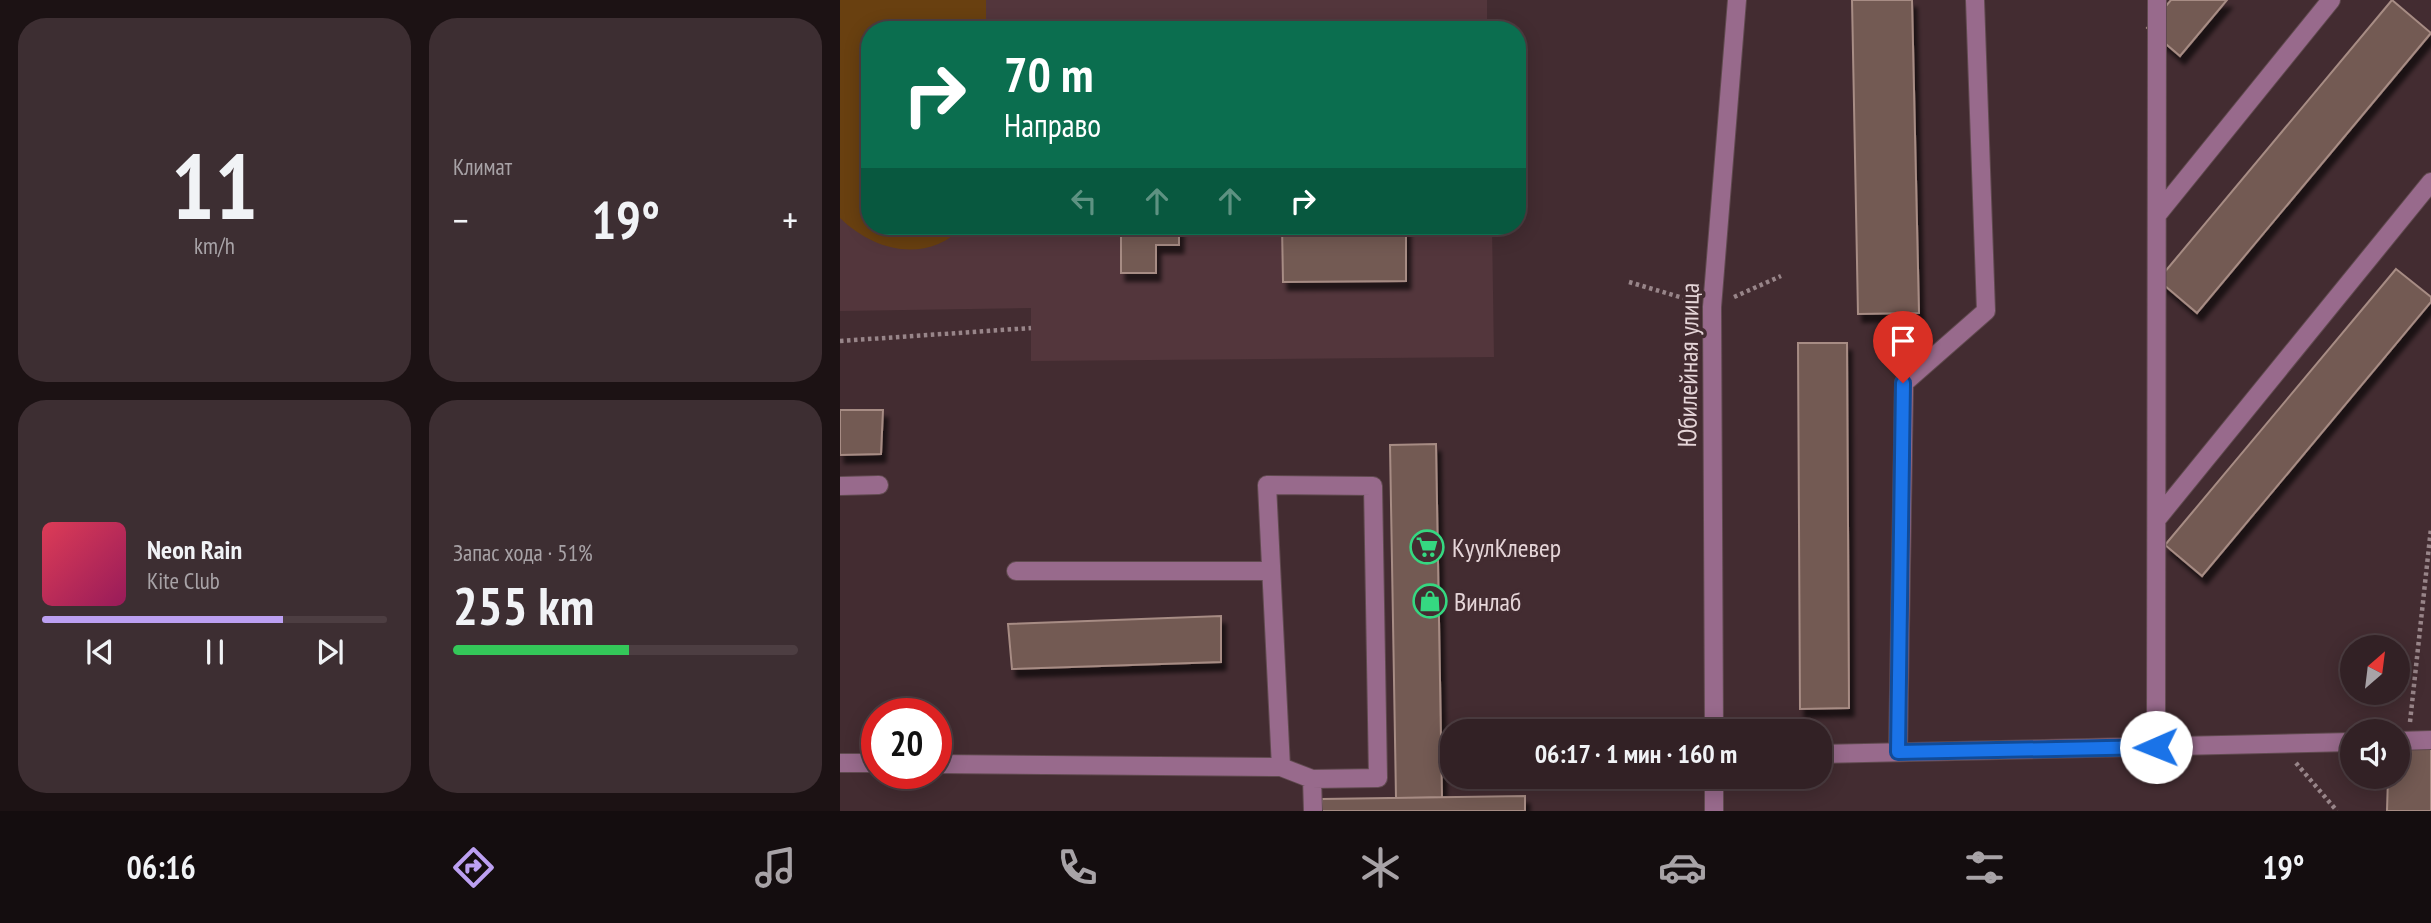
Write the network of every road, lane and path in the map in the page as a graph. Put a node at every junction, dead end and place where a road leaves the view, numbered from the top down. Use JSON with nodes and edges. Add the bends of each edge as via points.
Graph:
{"nodes":[{"id":1,"x":1737,"y":0,"type":"edge"},
{"id":2,"x":1975,"y":0,"type":"edge"},
{"id":3,"x":2157,"y":0,"type":"edge"},
{"id":4,"x":2331,"y":0,"type":"edge"},
{"id":5,"x":2431,"y":182,"type":"edge"},
{"id":6,"x":2157,"y":215,"type":"junction"},
{"id":7,"x":1031,"y":328,"type":"dead end"},
{"id":8,"x":840,"y":341,"type":"edge"},
{"id":9,"x":880,"y":485,"type":"dead end"},
{"id":10,"x":840,"y":486,"type":"edge"},
{"id":11,"x":2157,"y":519,"type":"junction"},
{"id":12,"x":2431,"y":528,"type":"edge"},
{"id":13,"x":1016,"y":571,"type":"dead end"},
{"id":14,"x":1271,"y":571,"type":"junction"},
{"id":15,"x":1714,"y":719,"type":"edge"},
{"id":16,"x":2406,"y":719,"type":"edge"},
{"id":17,"x":2431,"y":740,"type":"edge"},
{"id":18,"x":2410,"y":741,"type":"edge"},
{"id":19,"x":2340,"y":742,"type":"edge"},
{"id":20,"x":2280,"y":744,"type":"junction"},
{"id":21,"x":2156,"y":747,"type":"junction"},
{"id":22,"x":1898,"y":752,"type":"junction"},
{"id":23,"x":1832,"y":754,"type":"edge"},
{"id":24,"x":840,"y":763,"type":"edge"},
{"id":25,"x":861,"y":763,"type":"edge"},
{"id":26,"x":952,"y":764,"type":"edge"},
{"id":27,"x":1281,"y":767,"type":"junction"},
{"id":28,"x":1312,"y":779,"type":"junction"},
{"id":29,"x":1714,"y":789,"type":"edge"},
{"id":30,"x":1313,"y":811,"type":"edge"},
{"id":31,"x":1714,"y":811,"type":"edge"},
{"id":32,"x":2337,"y":811,"type":"edge"}],
"edges":[{"from":1,"to":15,"type":"street","name":"Юбилейная улица","via":[[1712,307]]},
{"from":2,"to":22,"type":"street","via":[[1986,311],[1903,383]]},
{"from":3,"to":6,"type":"street"},
{"from":4,"to":6,"type":"street"},
{"from":5,"to":11,"type":"street"},
{"from":6,"to":11,"type":"street"},
{"from":7,"to":8,"type":"path"},
{"from":9,"to":10,"type":"street"},
{"from":11,"to":21,"type":"street"},
{"from":12,"to":16,"type":"path"},
{"from":13,"to":14,"type":"street"},
{"from":14,"to":27,"type":"street"},
{"from":14,"to":28,"type":"street","via":[[1267,485],[1373,486],[1378,778]]},
{"from":17,"to":18,"type":"street"},
{"from":19,"to":20,"type":"street"},
{"from":20,"to":21,"type":"street"},
{"from":20,"to":32,"type":"path"},
{"from":21,"to":22,"type":"street"},
{"from":22,"to":23,"type":"street"},
{"from":24,"to":25,"type":"street"},
{"from":26,"to":27,"type":"street"},
{"from":27,"to":28,"type":"street"},
{"from":28,"to":30,"type":"street"},
{"from":29,"to":31,"type":"street"}]}
